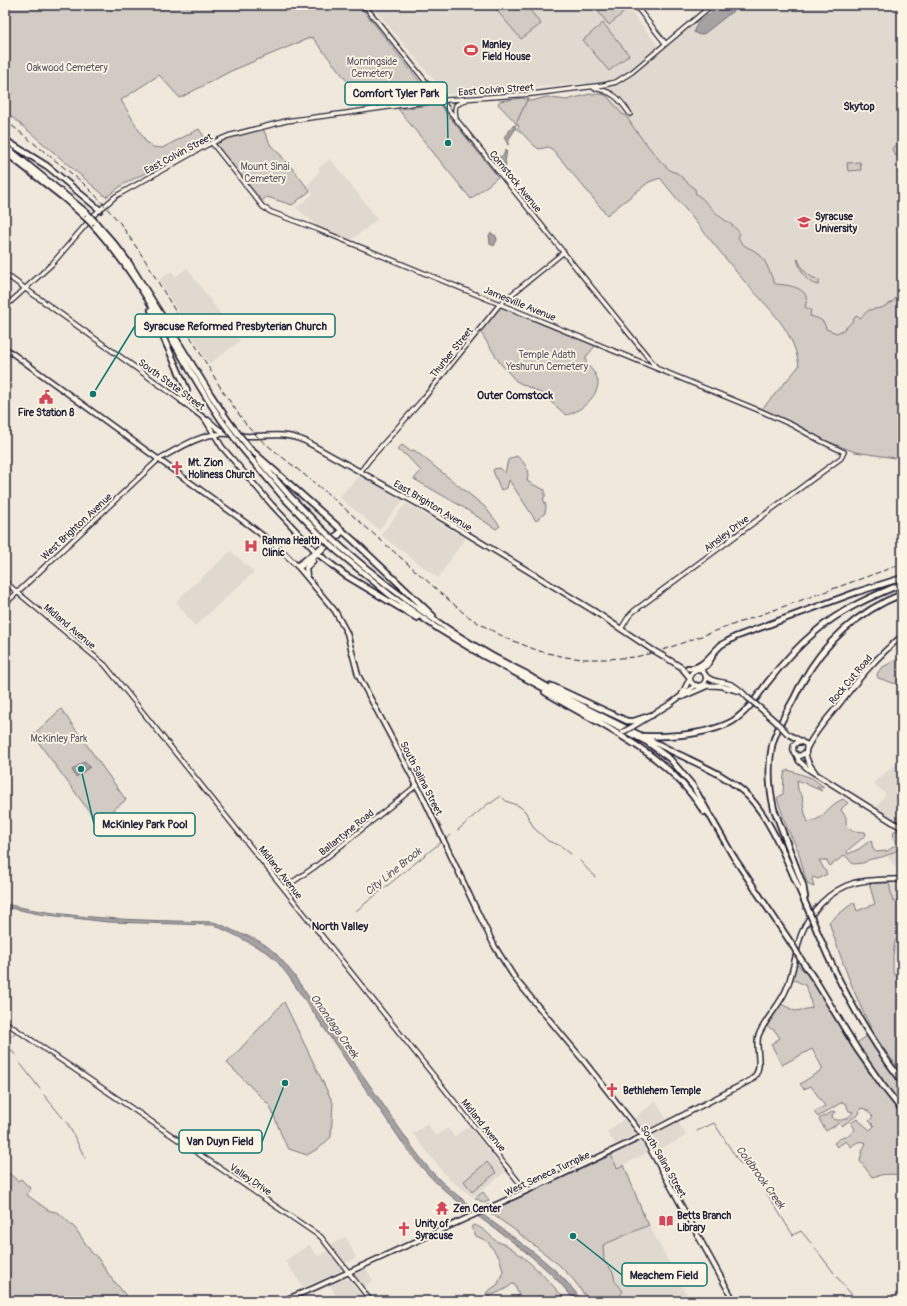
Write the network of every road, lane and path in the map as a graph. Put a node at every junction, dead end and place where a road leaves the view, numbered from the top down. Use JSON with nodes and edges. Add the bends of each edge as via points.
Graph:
{"nodes":[{"id":1,"x":364,"y":5,"type":"edge"},
{"id":2,"x":635,"y":5,"type":"edge"},
{"id":3,"x":712,"y":5,"type":"edge"},
{"id":4,"x":665,"y":44,"type":"junction"},
{"id":5,"x":591,"y":87,"type":"junction"},
{"id":6,"x":470,"y":99,"type":"junction"},
{"id":7,"x":441,"y":100,"type":"junction"},
{"id":8,"x":630,"y":114,"type":"dead end"},
{"id":9,"x":457,"y":120,"type":"junction"},
{"id":10,"x":5,"y":140,"type":"edge"},
{"id":11,"x":212,"y":142,"type":"junction"},
{"id":12,"x":5,"y":146,"type":"edge"},
{"id":13,"x":5,"y":152,"type":"edge"},
{"id":14,"x":100,"y":210,"type":"junction"},
{"id":15,"x":86,"y":216,"type":"junction"},
{"id":16,"x":94,"y":223,"type":"junction"},
{"id":17,"x":564,"y":252,"type":"junction"},
{"id":18,"x":5,"y":274,"type":"edge"},
{"id":19,"x":140,"y":287,"type":"junction"},
{"id":20,"x":26,"y":288,"type":"junction"},
{"id":21,"x":500,"y":304,"type":"junction"},
{"id":22,"x":5,"y":307,"type":"edge"},
{"id":23,"x":5,"y":348,"type":"edge"},
{"id":24,"x":656,"y":368,"type":"junction"},
{"id":25,"x":182,"y":401,"type":"junction"},
{"id":26,"x":203,"y":416,"type":"junction"},
{"id":27,"x":220,"y":434,"type":"junction"},
{"id":28,"x":226,"y":434,"type":"junction"},
{"id":29,"x":214,"y":435,"type":"junction"},
{"id":30,"x":219,"y":444,"type":"junction"},
{"id":31,"x":250,"y":449,"type":"junction"},
{"id":32,"x":844,"y":452,"type":"joint"},
{"id":33,"x":159,"y":459,"type":"junction"},
{"id":34,"x":360,"y":472,"type":"junction"},
{"id":35,"x":343,"y":532,"type":"junction"},
{"id":36,"x":317,"y":553,"type":"junction"},
{"id":37,"x":298,"y":567,"type":"junction"},
{"id":38,"x":308,"y":577,"type":"junction"},
{"id":39,"x":902,"y":578,"type":"edge"},
{"id":40,"x":5,"y":582,"type":"edge"},
{"id":41,"x":902,"y":584,"type":"edge"},
{"id":42,"x":17,"y":592,"type":"junction"},
{"id":43,"x":902,"y":594,"type":"edge"},
{"id":44,"x":5,"y":604,"type":"edge"},
{"id":45,"x":445,"y":627,"type":"junction"},
{"id":46,"x":437,"y":628,"type":"junction"},
{"id":47,"x":620,"y":629,"type":"junction"},
{"id":48,"x":902,"y":636,"type":"edge"},
{"id":49,"x":713,"y":653,"type":"junction"},
{"id":50,"x":681,"y":667,"type":"junction"},
{"id":51,"x":688,"y":668,"type":"junction"},
{"id":52,"x":508,"y":669,"type":"junction"},
{"id":53,"x":697,"y":670,"type":"junction"},
{"id":54,"x":524,"y":673,"type":"junction"},
{"id":55,"x":706,"y":676,"type":"junction"},
{"id":56,"x":690,"y":678,"type":"junction"},
{"id":57,"x":696,"y":685,"type":"junction"},
{"id":58,"x":701,"y":685,"type":"junction"},
{"id":59,"x":712,"y":685,"type":"junction"},
{"id":60,"x":739,"y":691,"type":"junction"},
{"id":61,"x":680,"y":696,"type":"junction"},
{"id":62,"x":676,"y":700,"type":"junction"},
{"id":63,"x":652,"y":716,"type":"junction"},
{"id":64,"x":621,"y":733,"type":"junction"},
{"id":65,"x":641,"y":735,"type":"junction"},
{"id":66,"x":789,"y":735,"type":"junction"},
{"id":67,"x":814,"y":736,"type":"junction"},
{"id":68,"x":802,"y":742,"type":"junction"},
{"id":69,"x":794,"y":745,"type":"junction"},
{"id":70,"x":806,"y":750,"type":"junction"},
{"id":71,"x":796,"y":754,"type":"junction"},
{"id":72,"x":817,"y":774,"type":"junction"},
{"id":73,"x":417,"y":785,"type":"junction"},
{"id":74,"x":902,"y":828,"type":"edge"},
{"id":75,"x":902,"y":878,"type":"edge"},
{"id":76,"x":751,"y":884,"type":"junction"},
{"id":77,"x":284,"y":888,"type":"junction"},
{"id":78,"x":807,"y":907,"type":"junction"},
{"id":79,"x":5,"y":1022,"type":"edge"},
{"id":80,"x":902,"y":1080,"type":"edge"},
{"id":81,"x":902,"y":1110,"type":"edge"},
{"id":82,"x":643,"y":1136,"type":"junction"},
{"id":83,"x":526,"y":1191,"type":"junction"},
{"id":84,"x":349,"y":1272,"type":"junction"},
{"id":85,"x":282,"y":1301,"type":"edge"},
{"id":86,"x":371,"y":1301,"type":"edge"},
{"id":87,"x":734,"y":1301,"type":"edge"}],
"edges":[{"from":1,"to":7,"type":"street","name":"Comstock Avenue"},
{"from":2,"to":4,"type":"street"},
{"from":3,"to":4,"type":"street","name":"East Colvin Street"},
{"from":4,"to":5,"type":"street","name":"East Colvin Street","via":[[622,79]]},
{"from":5,"to":6,"type":"street","name":"East Colvin Street"},
{"from":5,"to":8,"type":"street","via":[[615,95]]},
{"from":6,"to":7,"type":"street","name":"East Colvin Street"},
{"from":6,"to":9,"type":"street","via":[[456,105]]},
{"from":7,"to":9,"type":"street","name":"Comstock Avenue"},
{"from":7,"to":11,"type":"street","name":"East Colvin Street","via":[[286,121]]},
{"from":9,"to":17,"type":"street","name":"Comstock Avenue"},
{"from":10,"to":14,"type":"highway","via":[[47,166]]},
{"from":11,"to":14,"type":"street","name":"East Colvin Street","via":[[129,188]]},
{"from":11,"to":21,"type":"street","name":"Jamesville Avenue","via":[[266,209]]},
{"from":12,"to":15,"type":"highway"},
{"from":13,"to":15,"type":"highway"},
{"from":14,"to":20,"type":"street","name":"East Colvin Street","via":[[52,264]]},
{"from":15,"to":16,"type":"highway","bridge":true},
{"from":16,"to":19,"type":"highway","via":[[121,257]]},
{"from":16,"to":31,"type":"highway","bridge":true,"via":[[109,237],[129,263],[211,395]]},
{"from":17,"to":21,"type":"street","name":"Thurber Street"},
{"from":17,"to":24,"type":"street","name":"Comstock Avenue"},
{"from":18,"to":20,"type":"street","name":"South State Street"},
{"from":19,"to":25,"type":"highway","via":[[185,386],[186,394]]},
{"from":19,"to":46,"type":"highway","bridge":true,"via":[[222,421],[284,498],[337,551],[390,595]]},
{"from":20,"to":22,"type":"street","name":"East Colvin Street"},
{"from":20,"to":25,"type":"street","name":"South State Street"},
{"from":21,"to":24,"type":"street","name":"Jamesville Avenue"},
{"from":21,"to":34,"type":"street","name":"Thurber Street"},
{"from":23,"to":33,"type":"main road","name":"South Salina Street"},
{"from":24,"to":32,"type":"street","name":"Jamesville Avenue","via":[[771,415]]},
{"from":25,"to":26,"type":"main road","name":"South State Street"},
{"from":26,"to":28,"type":"main road"},
{"from":26,"to":29,"type":"main road","name":"South State Street"},
{"from":27,"to":28,"type":"main road","name":"East Brighton Avenue"},
{"from":27,"to":29,"type":"main road","name":"East Brighton Avenue"},
{"from":27,"to":30,"type":"main road"},
{"from":28,"to":34,"type":"main road","name":"East Brighton Avenue","via":[[280,434],[295,437]]},
{"from":29,"to":30,"type":"main road","name":"South State Street"},
{"from":29,"to":33,"type":"main road","name":"East Brighton Avenue","via":[[188,443]]},
{"from":30,"to":36,"type":"main road","name":"South State Street"},
{"from":31,"to":35,"type":"highway"},
{"from":31,"to":45,"type":"highway","bridge":true,"via":[[288,494],[340,547],[396,593]]},
{"from":32,"to":47,"type":"street","name":"Ainsley Drive","via":[[822,472],[638,608]]},
{"from":33,"to":37,"type":"main road","name":"South Salina Street","via":[[253,528]]},
{"from":33,"to":42,"type":"street","name":"West Brighton Avenue"},
{"from":34,"to":47,"type":"main road","name":"East Brighton Avenue","via":[[418,504]]},
{"from":35,"to":36,"type":"main road"},
{"from":35,"to":45,"type":"highway"},
{"from":36,"to":37,"type":"main road"},
{"from":36,"to":38,"type":"main road","via":[[306,568]]},
{"from":36,"to":46,"type":"highway","via":[[345,575]]},
{"from":37,"to":38,"type":"main road","name":"South Salina Street"},
{"from":38,"to":73,"type":"main road","name":"South Salina Street","via":[[340,620],[348,637],[358,675]]},
{"from":39,"to":49,"type":"highway","via":[[735,637]]},
{"from":40,"to":42,"type":"street","name":"Midland Avenue"},
{"from":41,"to":65,"type":"highway","via":[[863,601],[815,631],[780,668],[749,707],[733,720],[698,733],[654,737]]},
{"from":42,"to":44,"type":"street","name":"West Brighton Avenue"},
{"from":42,"to":77,"type":"street","name":"Midland Avenue","via":[[105,665]]},
{"from":43,"to":78,"type":"highway","via":[[857,618],[834,639],[802,682],[772,744],[770,769],[774,809],[803,885]]},
{"from":45,"to":54,"type":"highway"},
{"from":46,"to":52,"type":"highway"},
{"from":47,"to":50,"type":"main road","name":"East Brighton Avenue","bridge":true},
{"from":48,"to":67,"type":"main road","name":"Rock Cut Road","via":[[862,675]]},
{"from":49,"to":51,"type":"highway","via":[[698,666]]},
{"from":49,"to":53,"type":"highway","via":[[707,665]]},
{"from":50,"to":51,"type":"main road","name":"East Brighton Avenue"},
{"from":50,"to":56,"type":"main road","name":"East Brighton Avenue"},
{"from":51,"to":53,"type":"main road","name":"East Brighton Avenue"},
{"from":52,"to":64,"type":"highway","via":[[519,678]]},
{"from":52,"to":76,"type":"highway","via":[[641,739],[670,759],[693,786],[723,841]]},
{"from":53,"to":55,"type":"main road"},
{"from":53,"to":56,"type":"main road"},
{"from":54,"to":63,"type":"highway","via":[[627,721]]},
{"from":54,"to":65,"type":"highway"},
{"from":55,"to":58,"type":"main road"},
{"from":55,"to":60,"type":"main road","via":[[714,682],[731,684]]},
{"from":56,"to":57,"type":"main road"},
{"from":56,"to":61,"type":"main road"},
{"from":57,"to":58,"type":"main road"},
{"from":57,"to":61,"type":"main road"},
{"from":58,"to":59,"type":"main road"},
{"from":59,"to":60,"type":"main road"},
{"from":59,"to":62,"type":"main road"},
{"from":60,"to":66,"type":"main road","bridge":true},
{"from":61,"to":62,"type":"main road"},
{"from":62,"to":63,"type":"main road"},
{"from":63,"to":64,"type":"main road","bridge":true},
{"from":64,"to":76,"type":"highway","via":[[655,758],[682,783],[701,807]]},
{"from":65,"to":78,"type":"highway","via":[[710,770],[734,784],[750,798],[780,846]]},
{"from":66,"to":68,"type":"main road"},
{"from":66,"to":69,"type":"main road"},
{"from":67,"to":68,"type":"main road","name":"Rock Cut Road"},
{"from":67,"to":70,"type":"main road","name":"Rock Cut Road"},
{"from":68,"to":69,"type":"main road"},
{"from":68,"to":70,"type":"main road"},
{"from":69,"to":71,"type":"main road","via":[[793,750]]},
{"from":70,"to":71,"type":"main road","via":[[800,756]]},
{"from":70,"to":72,"type":"main road","via":[[807,761]]},
{"from":71,"to":72,"type":"main road","via":[[804,765]]},
{"from":72,"to":74,"type":"main road"},
{"from":73,"to":77,"type":"street","name":"Ballantyne Road","via":[[310,871]]},
{"from":73,"to":82,"type":"main road","name":"South Salina Street","via":[[484,928],[510,972]]},
{"from":75,"to":82,"type":"main road","name":"West Seneca Turnpike","via":[[846,886],[819,905],[802,934],[786,992],[760,1033],[758,1070],[755,1076]]},
{"from":76,"to":81,"type":"highway","bridge":true,"via":[[817,983],[857,1049]]},
{"from":77,"to":83,"type":"street","name":"Midland Avenue"},
{"from":78,"to":80,"type":"highway","bridge":true,"via":[[841,986],[863,1025]]},
{"from":79,"to":84,"type":"street","name":"Valley Drive","via":[[321,1237]]},
{"from":82,"to":83,"type":"main road","name":"West Seneca Turnpike"},
{"from":82,"to":87,"type":"main road","name":"South Salina Street"},
{"from":83,"to":84,"type":"main road","name":"West Seneca Turnpike"},
{"from":84,"to":85,"type":"main road","name":"West Seneca Turnpike"},
{"from":84,"to":86,"type":"street","name":"Valley Drive"}]}
